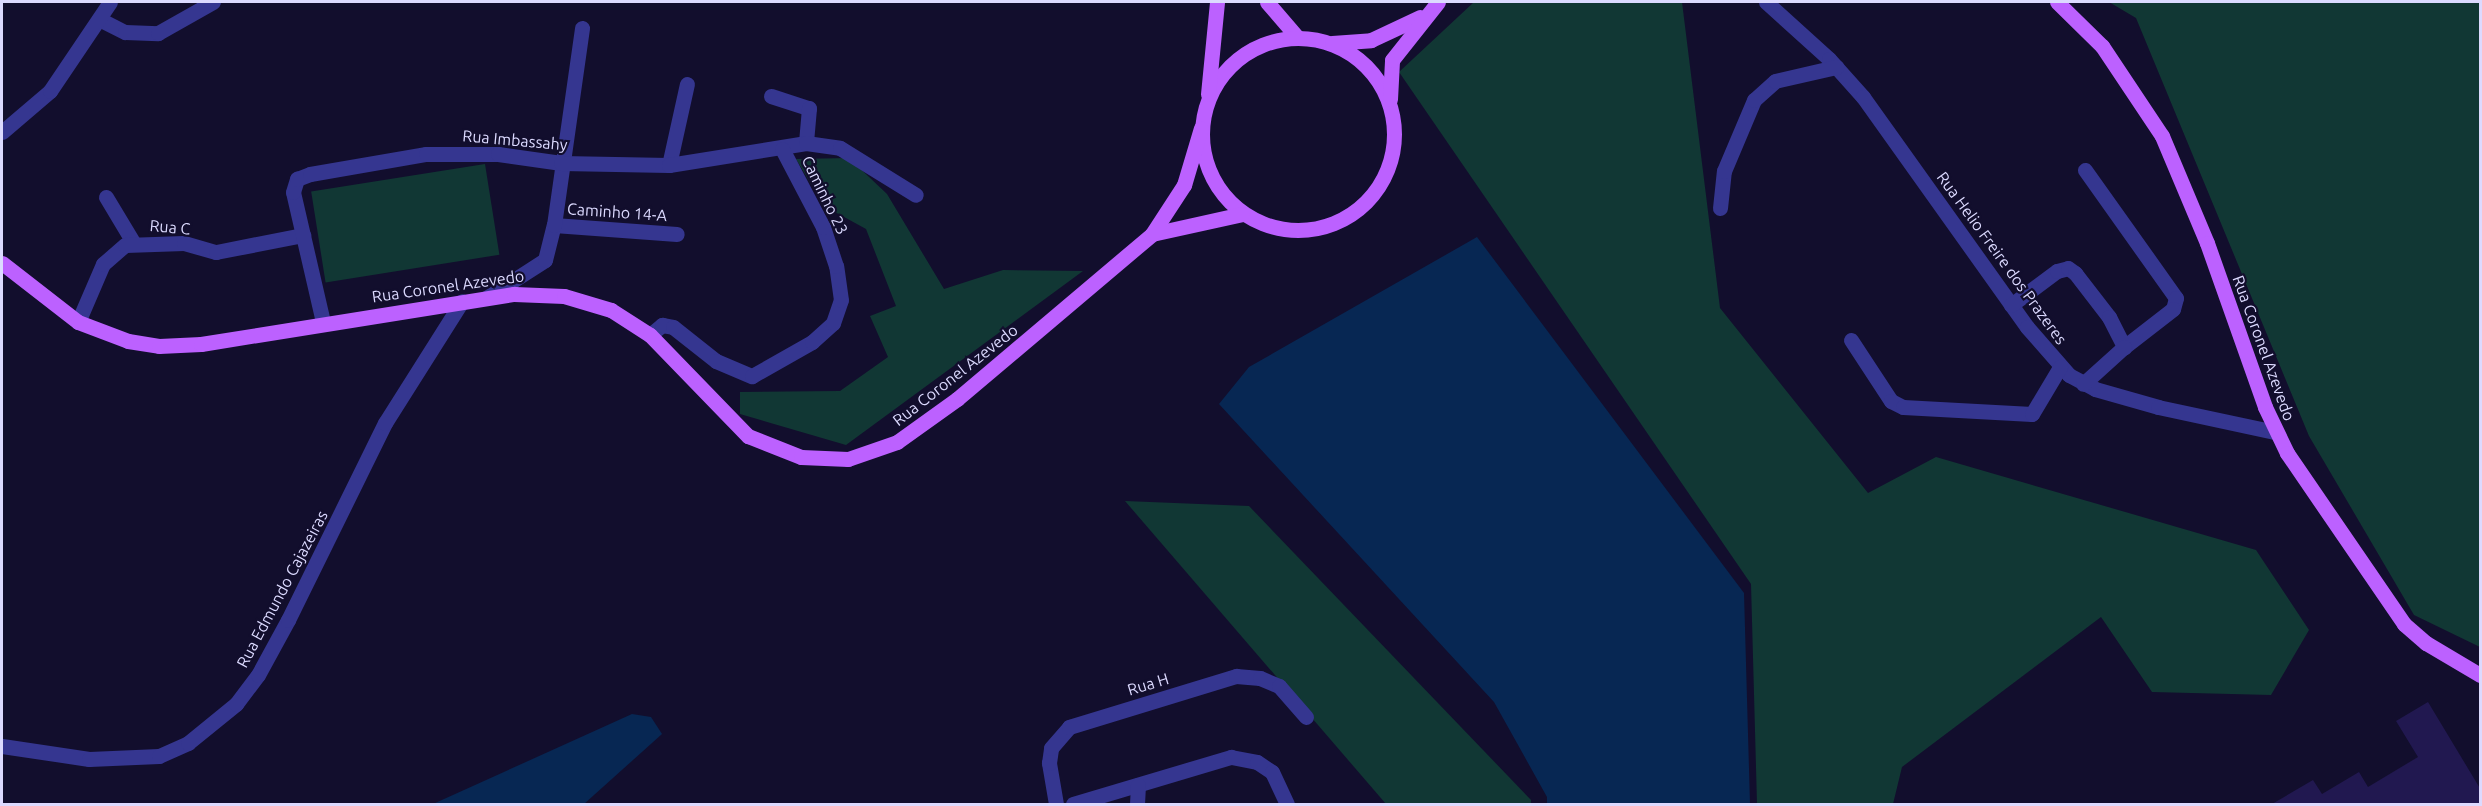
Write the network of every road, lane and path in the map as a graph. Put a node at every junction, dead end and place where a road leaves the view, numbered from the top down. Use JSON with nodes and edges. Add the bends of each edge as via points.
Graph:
{"nodes":[{"id":1,"x":110,"y":2,"type":"edge"},
{"id":2,"x":213,"y":2,"type":"edge"},
{"id":3,"x":1217,"y":2,"type":"edge"},
{"id":4,"x":1267,"y":2,"type":"edge"},
{"id":5,"x":1438,"y":2,"type":"edge"},
{"id":6,"x":1766,"y":2,"type":"edge"},
{"id":7,"x":2057,"y":2,"type":"edge"},
{"id":8,"x":1425,"y":14,"type":"junction"},
{"id":9,"x":99,"y":19,"type":"junction"},
{"id":10,"x":582,"y":28,"type":"dead end"},
{"id":11,"x":1297,"y":37,"type":"junction"},
{"id":12,"x":1330,"y":43,"type":"junction"},
{"id":13,"x":1836,"y":67,"type":"junction"},
{"id":14,"x":687,"y":84,"type":"dead end"},
{"id":15,"x":771,"y":96,"type":"dead end"},
{"id":16,"x":1207,"y":99,"type":"junction"},
{"id":17,"x":1390,"y":105,"type":"junction"},
{"id":18,"x":1201,"y":128,"type":"junction"},
{"id":19,"x":2,"y":132,"type":"edge"},
{"id":20,"x":806,"y":143,"type":"junction"},
{"id":21,"x":782,"y":149,"type":"junction"},
{"id":22,"x":561,"y":163,"type":"junction"},
{"id":23,"x":669,"y":165,"type":"junction"},
{"id":24,"x":2085,"y":170,"type":"dead end"},
{"id":25,"x":916,"y":195,"type":"dead end"},
{"id":26,"x":106,"y":197,"type":"dead end"},
{"id":27,"x":1720,"y":208,"type":"dead end"},
{"id":28,"x":1242,"y":214,"type":"junction"},
{"id":29,"x":554,"y":225,"type":"junction"},
{"id":30,"x":677,"y":234,"type":"dead end"},
{"id":31,"x":1152,"y":234,"type":"junction"},
{"id":32,"x":303,"y":236,"type":"junction"},
{"id":33,"x":134,"y":242,"type":"junction"},
{"id":34,"x":2,"y":263,"type":"edge"},
{"id":35,"x":486,"y":298,"type":"junction"},
{"id":36,"x":462,"y":301,"type":"junction"},
{"id":37,"x":2011,"y":305,"type":"junction"},
{"id":38,"x":78,"y":322,"type":"junction"},
{"id":39,"x":323,"y":322,"type":"junction"},
{"id":40,"x":650,"y":335,"type":"junction"},
{"id":41,"x":1851,"y":340,"type":"dead end"},
{"id":42,"x":2124,"y":347,"type":"junction"},
{"id":43,"x":2060,"y":368,"type":"junction"},
{"id":44,"x":2083,"y":384,"type":"junction"},
{"id":45,"x":2275,"y":432,"type":"junction"},
{"id":46,"x":2481,"y":675,"type":"edge"},
{"id":47,"x":1306,"y":717,"type":"dead end"},
{"id":48,"x":2,"y":746,"type":"edge"},
{"id":49,"x":1137,"y":785,"type":"junction"},
{"id":50,"x":1056,"y":804,"type":"edge"},
{"id":51,"x":1073,"y":804,"type":"edge"},
{"id":52,"x":1137,"y":804,"type":"edge"},
{"id":53,"x":1287,"y":804,"type":"edge"}],
"edges":[{"from":1,"to":9,"type":"street"},
{"from":2,"to":9,"type":"street","via":[[158,33],[125,32]]},
{"from":3,"to":16,"type":"main road"},
{"from":4,"to":11,"type":"main road"},
{"from":5,"to":8,"type":"main road"},
{"from":6,"to":13,"type":"street","name":"Rua Helio Freire dos Prazeres"},
{"from":7,"to":45,"type":"main road","name":"Rua Coronel Azevedo","via":[[2102,46],[2162,136],[2203,233]]},
{"from":8,"to":12,"type":"main road","via":[[1371,40]]},
{"from":8,"to":17,"type":"main road","via":[[1392,60]]},
{"from":9,"to":19,"type":"street","via":[[51,92]]},
{"from":10,"to":22,"type":"street"},
{"from":11,"to":12,"type":"main road"},
{"from":11,"to":16,"type":"main road","via":[[1269,42],[1243,55],[1222,75]]},
{"from":12,"to":17,"type":"main road","via":[[1356,57],[1377,78]]},
{"from":13,"to":27,"type":"street","via":[[1775,81],[1754,100],[1724,171]]},
{"from":13,"to":37,"type":"street","name":"Rua Helio Freire dos Prazeres","via":[[1873,110]]},
{"from":14,"to":23,"type":"street"},
{"from":15,"to":20,"type":"street","via":[[809,108]]},
{"from":16,"to":18,"type":"main road"},
{"from":17,"to":28,"type":"main road","via":[[1395,131],[1392,158],[1382,182],[1358,209],[1318,229],[1292,231],[1266,226]]},
{"from":18,"to":28,"type":"main road","via":[[1202,153],[1210,176],[1223,197]]},
{"from":18,"to":31,"type":"main road","via":[[1184,185]]},
{"from":20,"to":21,"type":"street","name":"Rua Imbassahy"},
{"from":20,"to":25,"type":"street","name":"Rua Imbassahy","via":[[840,148]]},
{"from":21,"to":23,"type":"street","name":"Rua Imbassahy"},
{"from":21,"to":40,"type":"street","name":"Caminho 23","via":[[823,227],[836,266],[841,300],[832,323],[812,342],[752,376],[716,361],[673,327],[662,325]]},
{"from":22,"to":23,"type":"street","name":"Rua Imbassahy"},
{"from":22,"to":29,"type":"street"},
{"from":22,"to":32,"type":"street","name":"Rua Imbassahy","via":[[456,152],[391,158],[301,176],[293,192]]},
{"from":24,"to":42,"type":"street","via":[[2176,298],[2173,309]]},
{"from":26,"to":33,"type":"street"},
{"from":28,"to":31,"type":"main road"},
{"from":29,"to":30,"type":"street","name":"Caminho 14-A"},
{"from":29,"to":35,"type":"street","via":[[542,265]]},
{"from":31,"to":40,"type":"main road","name":"Rua Coronel Azevedo","via":[[957,399],[891,445],[848,459],[801,457],[748,436]]},
{"from":32,"to":33,"type":"street","name":"Rua C","via":[[216,252],[184,243]]},
{"from":32,"to":39,"type":"street","name":"Rua Imbassahy"},
{"from":33,"to":38,"type":"street","name":"Rua C","via":[[116,249],[103,264]]},
{"from":34,"to":38,"type":"main road","name":"Rua Coronel Azevedo"},
{"from":35,"to":36,"type":"main road","name":"Rua Coronel Azevedo"},
{"from":35,"to":40,"type":"main road","name":"Rua Coronel Azevedo","via":[[541,292],[564,296],[611,310]]},
{"from":36,"to":39,"type":"main road","name":"Rua Coronel Azevedo"},
{"from":36,"to":48,"type":"street","name":"Rua Edmundo Cajazeiras","via":[[385,423],[288,620],[258,675],[236,704],[188,743],[159,756],[88,759]]},
{"from":37,"to":42,"type":"street","via":[[2057,271],[2068,268],[2109,317]]},
{"from":37,"to":43,"type":"street","name":"Rua Helio Freire dos Prazeres"},
{"from":38,"to":39,"type":"main road","name":"Rua Coronel Azevedo","via":[[128,341],[159,346],[201,344]]},
{"from":41,"to":43,"type":"street","via":[[1891,401],[1903,407],[2032,414]]},
{"from":42,"to":44,"type":"street"},
{"from":43,"to":44,"type":"street","name":"Rua Helio Freire dos Prazeres"},
{"from":44,"to":45,"type":"street","name":"Rua Helio Freire dos Prazeres","via":[[2158,408]]},
{"from":45,"to":46,"type":"main road","name":"Rua Coronel Azevedo","via":[[2404,624],[2426,643]]},
{"from":47,"to":50,"type":"street","name":"Rua H","via":[[1279,686],[1260,678],[1236,676],[1069,727],[1051,748],[1049,763]]},
{"from":49,"to":51,"type":"street"},
{"from":49,"to":52,"type":"street"},
{"from":49,"to":53,"type":"street","via":[[1231,757],[1257,762],[1272,772]]}]}
